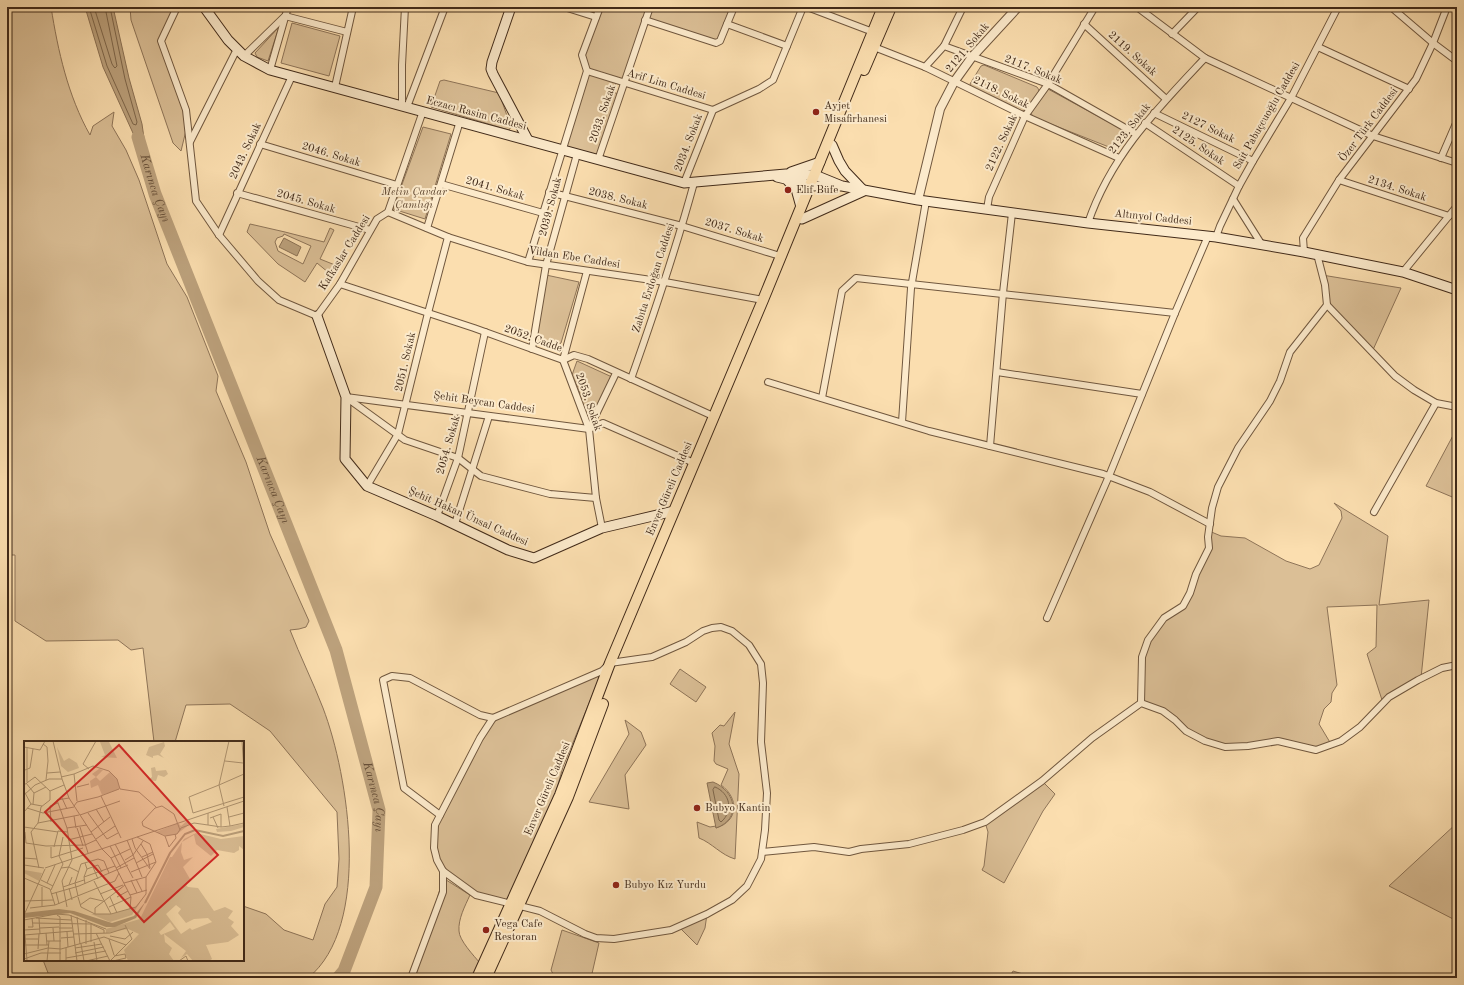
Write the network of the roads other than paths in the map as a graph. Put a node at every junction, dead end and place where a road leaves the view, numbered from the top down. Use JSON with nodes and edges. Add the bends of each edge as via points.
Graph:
{"nodes":[{"id":1,"x":177,"y":7,"type":"edge"},
{"id":2,"x":204,"y":7,"type":"edge"},
{"id":3,"x":288,"y":7,"type":"edge"},
{"id":4,"x":353,"y":7,"type":"edge"},
{"id":5,"x":405,"y":7,"type":"edge"},
{"id":6,"x":444,"y":7,"type":"edge"},
{"id":7,"x":511,"y":7,"type":"edge"},
{"id":8,"x":564,"y":7,"type":"edge"},
{"id":9,"x":600,"y":7,"type":"edge"},
{"id":10,"x":650,"y":7,"type":"edge"},
{"id":11,"x":734,"y":7,"type":"edge"},
{"id":12,"x":803,"y":7,"type":"edge"},
{"id":13,"x":807,"y":7,"type":"edge"},
{"id":14,"x":883,"y":7,"type":"edge"},
{"id":15,"x":891,"y":7,"type":"edge"},
{"id":16,"x":963,"y":7,"type":"edge"},
{"id":17,"x":1018,"y":7,"type":"edge"},
{"id":18,"x":1094,"y":7,"type":"edge"},
{"id":19,"x":1137,"y":7,"type":"edge"},
{"id":20,"x":1198,"y":7,"type":"edge"},
{"id":21,"x":1338,"y":7,"type":"edge"},
{"id":22,"x":1391,"y":7,"type":"edge"},
{"id":23,"x":1447,"y":7,"type":"edge"},
{"id":24,"x":285,"y":16,"type":"junction"},
{"id":25,"x":596,"y":17,"type":"junction"},
{"id":26,"x":645,"y":20,"type":"junction"},
{"id":27,"x":727,"y":24,"type":"junction"},
{"id":28,"x":1084,"y":24,"type":"junction"},
{"id":29,"x":347,"y":32,"type":"junction"},
{"id":30,"x":872,"y":32,"type":"junction"},
{"id":31,"x":1172,"y":34,"type":"junction"},
{"id":32,"x":1433,"y":43,"type":"junction"},
{"id":33,"x":787,"y":46,"type":"junction"},
{"id":34,"x":944,"y":46,"type":"junction"},
{"id":35,"x":874,"y":47,"type":"junction"},
{"id":36,"x":1318,"y":47,"type":"junction"},
{"id":37,"x":237,"y":49,"type":"junction"},
{"id":38,"x":244,"y":56,"type":"junction"},
{"id":39,"x":972,"y":57,"type":"junction"},
{"id":40,"x":1205,"y":58,"type":"junction"},
{"id":41,"x":1457,"y":61,"type":"edge"},
{"id":42,"x":925,"y":67,"type":"junction"},
{"id":43,"x":270,"y":70,"type":"junction"},
{"id":44,"x":587,"y":71,"type":"junction"},
{"id":45,"x":292,"y":76,"type":"junction"},
{"id":46,"x":625,"y":82,"type":"junction"},
{"id":47,"x":954,"y":82,"type":"junction"},
{"id":48,"x":1048,"y":84,"type":"junction"},
{"id":49,"x":335,"y":87,"type":"junction"},
{"id":50,"x":1409,"y":88,"type":"junction"},
{"id":51,"x":1292,"y":98,"type":"junction"},
{"id":52,"x":1166,"y":99,"type":"junction"},
{"id":53,"x":405,"y":106,"type":"junction"},
{"id":54,"x":713,"y":110,"type":"junction"},
{"id":55,"x":423,"y":111,"type":"junction"},
{"id":56,"x":1154,"y":113,"type":"junction"},
{"id":57,"x":1025,"y":116,"type":"junction"},
{"id":58,"x":460,"y":121,"type":"junction"},
{"id":59,"x":1457,"y":121,"type":"edge"},
{"id":60,"x":1145,"y":123,"type":"junction"},
{"id":61,"x":1136,"y":134,"type":"junction"},
{"id":62,"x":1373,"y":136,"type":"junction"},
{"id":63,"x":528,"y":140,"type":"junction"},
{"id":64,"x":189,"y":142,"type":"junction"},
{"id":65,"x":260,"y":144,"type":"junction"},
{"id":66,"x":832,"y":145,"type":"junction"},
{"id":67,"x":562,"y":150,"type":"junction"},
{"id":68,"x":577,"y":154,"type":"junction"},
{"id":69,"x":1119,"y":158,"type":"junction"},
{"id":70,"x":1441,"y":158,"type":"junction"},
{"id":71,"x":598,"y":160,"type":"junction"},
{"id":72,"x":1252,"y":161,"type":"junction"},
{"id":73,"x":820,"y":162,"type":"junction"},
{"id":74,"x":1457,"y":163,"type":"edge"},
{"id":75,"x":817,"y":175,"type":"junction"},
{"id":76,"x":784,"y":176,"type":"junction"},
{"id":77,"x":1339,"y":180,"type":"junction"},
{"id":78,"x":684,"y":183,"type":"junction"},
{"id":79,"x":694,"y":183,"type":"junction"},
{"id":80,"x":441,"y":184,"type":"junction"},
{"id":81,"x":397,"y":185,"type":"junction"},
{"id":82,"x":813,"y":186,"type":"junction"},
{"id":83,"x":842,"y":186,"type":"junction"},
{"id":84,"x":1239,"y":186,"type":"junction"},
{"id":85,"x":864,"y":190,"type":"junction"},
{"id":86,"x":549,"y":192,"type":"junction"},
{"id":87,"x":238,"y":194,"type":"junction"},
{"id":88,"x":564,"y":196,"type":"junction"},
{"id":89,"x":1233,"y":199,"type":"junction"},
{"id":90,"x":922,"y":200,"type":"junction"},
{"id":91,"x":801,"y":207,"type":"junction"},
{"id":92,"x":1456,"y":208,"type":"edge"},
{"id":93,"x":987,"y":209,"type":"junction"},
{"id":94,"x":388,"y":212,"type":"junction"},
{"id":95,"x":543,"y":213,"type":"junction"},
{"id":96,"x":1012,"y":213,"type":"junction"},
{"id":97,"x":1449,"y":216,"type":"junction"},
{"id":98,"x":802,"y":219,"type":"junction"},
{"id":99,"x":1088,"y":223,"type":"junction"},
{"id":100,"x":682,"y":226,"type":"junction"},
{"id":101,"x":427,"y":228,"type":"junction"},
{"id":102,"x":370,"y":230,"type":"junction"},
{"id":103,"x":218,"y":235,"type":"junction"},
{"id":104,"x":1212,"y":236,"type":"junction"},
{"id":105,"x":448,"y":237,"type":"junction"},
{"id":106,"x":1262,"y":245,"type":"junction"},
{"id":107,"x":1304,"y":252,"type":"junction"},
{"id":108,"x":1317,"y":254,"type":"junction"},
{"id":109,"x":780,"y":256,"type":"junction"},
{"id":110,"x":528,"y":262,"type":"junction"},
{"id":111,"x":546,"y":265,"type":"junction"},
{"id":112,"x":587,"y":271,"type":"junction"},
{"id":113,"x":1402,"y":272,"type":"junction"},
{"id":114,"x":665,"y":282,"type":"junction"},
{"id":115,"x":340,"y":284,"type":"junction"},
{"id":116,"x":912,"y":284,"type":"junction"},
{"id":117,"x":1457,"y":290,"type":"edge"},
{"id":118,"x":1003,"y":294,"type":"junction"},
{"id":119,"x":763,"y":300,"type":"junction"},
{"id":120,"x":1327,"y":305,"type":"junction"},
{"id":121,"x":428,"y":313,"type":"junction"},
{"id":122,"x":1175,"y":313,"type":"junction"},
{"id":123,"x":317,"y":316,"type":"junction"},
{"id":124,"x":485,"y":332,"type":"junction"},
{"id":125,"x":532,"y":349,"type":"junction"},
{"id":126,"x":563,"y":360,"type":"junction"},
{"id":127,"x":997,"y":372,"type":"junction"},
{"id":128,"x":616,"y":373,"type":"junction"},
{"id":129,"x":631,"y":379,"type":"junction"},
{"id":130,"x":768,"y":382,"type":"dead end"},
{"id":131,"x":1142,"y":394,"type":"junction"},
{"id":132,"x":346,"y":397,"type":"junction"},
{"id":133,"x":822,"y":398,"type":"junction"},
{"id":134,"x":1436,"y":403,"type":"junction"},
{"id":135,"x":406,"y":404,"type":"junction"},
{"id":136,"x":1457,"y":407,"type":"edge"},
{"id":137,"x":468,"y":413,"type":"junction"},
{"id":138,"x":489,"y":416,"type":"junction"},
{"id":139,"x":713,"y":416,"type":"junction"},
{"id":140,"x":902,"y":422,"type":"junction"},
{"id":141,"x":589,"y":429,"type":"junction"},
{"id":142,"x":398,"y":434,"type":"junction"},
{"id":143,"x":990,"y":446,"type":"junction"},
{"id":144,"x":458,"y":458,"type":"junction"},
{"id":145,"x":694,"y":463,"type":"junction"},
{"id":146,"x":472,"y":469,"type":"junction"},
{"id":147,"x":1109,"y":476,"type":"junction"},
{"id":148,"x":367,"y":486,"type":"junction"},
{"id":149,"x":596,"y":498,"type":"junction"},
{"id":150,"x":674,"y":511,"type":"junction"},
{"id":151,"x":1374,"y":512,"type":"dead end"},
{"id":152,"x":437,"y":516,"type":"junction"},
{"id":153,"x":455,"y":524,"type":"junction"},
{"id":154,"x":1210,"y":524,"type":"junction"},
{"id":155,"x":602,"y":528,"type":"junction"},
{"id":156,"x":1047,"y":618,"type":"dead end"},
{"id":157,"x":614,"y":662,"type":"junction"},
{"id":158,"x":1457,"y":665,"type":"edge"},
{"id":159,"x":1140,"y":703,"type":"junction"},
{"id":160,"x":493,"y":718,"type":"junction"},
{"id":161,"x":440,"y":815,"type":"junction"},
{"id":162,"x":762,"y":852,"type":"junction"},
{"id":163,"x":443,"y":871,"type":"junction"},
{"id":164,"x":515,"y":905,"type":"junction"},
{"id":165,"x":411,"y":978,"type":"edge"},
{"id":166,"x":477,"y":978,"type":"edge"},
{"id":167,"x":486,"y":978,"type":"edge"}],
"edges":[{"from":1,"to":64,"type":"street","via":[[161,41],[186,110]]},
{"from":2,"to":37,"type":"main road","name":"Eczacı Rasim Caddesi"},
{"from":3,"to":24,"type":"street"},
{"from":4,"to":29,"type":"street"},
{"from":5,"to":53,"type":"street","via":[[402,65]]},
{"from":6,"to":53,"type":"street"},
{"from":7,"to":63,"type":"main road","via":[[491,68]]},
{"from":8,"to":25,"type":"street"},
{"from":9,"to":25,"type":"street"},
{"from":10,"to":26,"type":"street","name":"2033. Sokak"},
{"from":11,"to":27,"type":"street"},
{"from":12,"to":33,"type":"street","name":"Arif Lim Caddesi"},
{"from":13,"to":30,"type":"street"},
{"from":14,"to":30,"type":"main road","name":"Enver Güreli Caddesi"},
{"from":15,"to":35,"type":"main road","name":"Enver Güreli Caddesi"},
{"from":16,"to":34,"type":"street"},
{"from":17,"to":39,"type":"street","name":"2121. Sokak"},
{"from":18,"to":28,"type":"street","name":"2122. Sokak"},
{"from":19,"to":31,"type":"street"},
{"from":20,"to":31,"type":"street"},
{"from":21,"to":36,"type":"street","name":"Sait Pabuçcuoğlu Caddesi"},
{"from":22,"to":32,"type":"street"},
{"from":23,"to":32,"type":"street","name":"Özer Türk Caddesi"},
{"from":24,"to":29,"type":"street"},
{"from":24,"to":38,"type":"street"},
{"from":24,"to":43,"type":"street"},
{"from":25,"to":44,"type":"street","via":[[582,56]]},
{"from":26,"to":27,"type":"street","via":[[716,43],[720,41]]},
{"from":26,"to":46,"type":"street","name":"2033. Sokak"},
{"from":27,"to":33,"type":"street"},
{"from":28,"to":48,"type":"street","name":"2122. Sokak"},
{"from":28,"to":52,"type":"street","name":"2119. Sokak"},
{"from":29,"to":49,"type":"street"},
{"from":30,"to":73,"type":"main road","name":"Enver Güreli Caddesi"},
{"from":31,"to":40,"type":"street"},
{"from":32,"to":41,"type":"street"},
{"from":32,"to":50,"type":"street","name":"Özer Türk Caddesi"},
{"from":33,"to":54,"type":"street","name":"Arif Lim Caddesi","via":[[773,80]]},
{"from":34,"to":39,"type":"street","name":"2117. Sokak"},
{"from":34,"to":42,"type":"street"},
{"from":35,"to":42,"type":"street","name":"2118. Sokak"},
{"from":35,"to":66,"type":"main road","name":"Enver Güreli Caddesi"},
{"from":36,"to":50,"type":"street"},
{"from":36,"to":51,"type":"street","name":"Sait Pabuçcuoğlu Caddesi"},
{"from":37,"to":38,"type":"main road","name":"Eczacı Rasim Caddesi"},
{"from":37,"to":64,"type":"street"},
{"from":38,"to":43,"type":"main road","name":"Eczacı Rasim Caddesi"},
{"from":39,"to":47,"type":"street","name":"2121. Sokak"},
{"from":39,"to":48,"type":"street","name":"2117. Sokak"},
{"from":40,"to":51,"type":"street"},
{"from":40,"to":52,"type":"street","name":"2123. Sokak"},
{"from":42,"to":47,"type":"street","name":"2118. Sokak"},
{"from":43,"to":45,"type":"main road","name":"Eczacı Rasim Caddesi"},
{"from":44,"to":46,"type":"street","name":"Arif Lim Caddesi"},
{"from":44,"to":67,"type":"street"},
{"from":45,"to":49,"type":"main road","name":"Eczacı Rasim Caddesi"},
{"from":45,"to":65,"type":"street","name":"2043. Sokak"},
{"from":46,"to":54,"type":"street","name":"Arif Lim Caddesi"},
{"from":46,"to":71,"type":"street","name":"2033. Sokak"},
{"from":47,"to":57,"type":"street","name":"2118. Sokak"},
{"from":47,"to":90,"type":"street","name":"2121. Sokak","via":[[940,109]]},
{"from":48,"to":57,"type":"street","name":"2122. Sokak"},
{"from":48,"to":61,"type":"street","name":"2117. Sokak"},
{"from":49,"to":53,"type":"main road","name":"Eczacı Rasim Caddesi"},
{"from":50,"to":62,"type":"street","name":"Özer Türk Caddesi"},
{"from":51,"to":62,"type":"street"},
{"from":51,"to":72,"type":"street","name":"Sait Pabuçcuoğlu Caddesi"},
{"from":52,"to":56,"type":"street","name":"2123. Sokak"},
{"from":53,"to":55,"type":"main road","name":"Eczacı Rasim Caddesi"},
{"from":54,"to":78,"type":"street","name":"2034. Sokak"},
{"from":55,"to":58,"type":"main road","name":"Eczacı Rasim Caddesi"},
{"from":55,"to":81,"type":"street","name":"Kafkaslar Caddesi"},
{"from":56,"to":60,"type":"street","name":"2123. Sokak"},
{"from":56,"to":72,"type":"street","name":"2127 Sokak"},
{"from":57,"to":69,"type":"street","name":"2118. Sokak"},
{"from":57,"to":93,"type":"street","name":"2122. Sokak","via":[[989,197]]},
{"from":58,"to":63,"type":"main road","name":"Eczacı Rasim Caddesi"},
{"from":58,"to":80,"type":"street"},
{"from":59,"to":70,"type":"street"},
{"from":60,"to":61,"type":"street","name":"2123. Sokak"},
{"from":60,"to":84,"type":"street","name":"2125. Sokak"},
{"from":61,"to":69,"type":"street","name":"2123. Sokak"},
{"from":62,"to":70,"type":"street"},
{"from":62,"to":77,"type":"street","name":"Özer Türk Caddesi"},
{"from":63,"to":67,"type":"main road","name":"Eczacı Rasim Caddesi"},
{"from":64,"to":103,"type":"street","via":[[196,201]]},
{"from":65,"to":81,"type":"street","name":"2046. Sokak"},
{"from":65,"to":87,"type":"street","name":"2043. Sokak"},
{"from":66,"to":75,"type":"main road","name":"Enver Güreli Caddesi"},
{"from":66,"to":85,"type":"main road","via":[[845,171]]},
{"from":67,"to":68,"type":"main road","name":"Eczacı Rasim Caddesi"},
{"from":67,"to":86,"type":"street"},
{"from":68,"to":71,"type":"main road","name":"Eczacı Rasim Caddesi"},
{"from":68,"to":88,"type":"street","name":"2039. Sokak"},
{"from":69,"to":99,"type":"street","name":"2123. Sokak"},
{"from":70,"to":74,"type":"street"},
{"from":71,"to":78,"type":"main road","name":"Eczacı Rasim Caddesi"},
{"from":72,"to":84,"type":"street","name":"Sait Pabuçcuoğlu Caddesi"},
{"from":73,"to":75,"type":"main road","name":"Enver Güreli Caddesi"},
{"from":73,"to":76,"type":"main road"},
{"from":75,"to":76,"type":"main road"},
{"from":75,"to":82,"type":"main road","name":"Enver Güreli Caddesi"},
{"from":75,"to":83,"type":"main road"},
{"from":76,"to":79,"type":"main road","name":"Eczacı Rasim Caddesi","via":[[768,175]]},
{"from":76,"to":82,"type":"main road"},
{"from":76,"to":91,"type":"main road","via":[[795,187]]},
{"from":77,"to":97,"type":"street","name":"2134. Sokak"},
{"from":77,"to":107,"type":"street","name":"Özer Türk Caddesi","via":[[1303,238]]},
{"from":78,"to":79,"type":"main road","name":"Eczacı Rasim Caddesi"},
{"from":79,"to":100,"type":"street","name":"Zabıta Erdoğan Caddesi"},
{"from":80,"to":95,"type":"street","name":"2041. Sokak"},
{"from":80,"to":101,"type":"street"},
{"from":81,"to":94,"type":"street","name":"Kafkaslar Caddesi"},
{"from":82,"to":83,"type":"main road"},
{"from":82,"to":91,"type":"main road","name":"Enver Güreli Caddesi"},
{"from":82,"to":98,"type":"main road","name":"Enver Güreli Caddesi"},
{"from":83,"to":85,"type":"main road","name":"Altınyol Caddesi"},
{"from":84,"to":89,"type":"street","name":"Sait Pabuçcuoğlu Caddesi"},
{"from":85,"to":90,"type":"main road","name":"Altınyol Caddesi"},
{"from":85,"to":98,"type":"main road"},
{"from":86,"to":88,"type":"street","name":"2038. Sokak"},
{"from":86,"to":95,"type":"street"},
{"from":87,"to":102,"type":"street","name":"2045. Sokak"},
{"from":87,"to":103,"type":"street","name":"2043. Sokak"},
{"from":88,"to":100,"type":"street","name":"2038. Sokak"},
{"from":88,"to":111,"type":"street","name":"2039. Sokak"},
{"from":89,"to":104,"type":"street","name":"Sait Pabuçcuoğlu Caddesi","via":[[1220,226]]},
{"from":89,"to":106,"type":"street"},
{"from":90,"to":93,"type":"main road","name":"Altınyol Caddesi"},
{"from":90,"to":116,"type":"street"},
{"from":91,"to":109,"type":"main road","name":"Enver Güreli Caddesi"},
{"from":92,"to":97,"type":"street"},
{"from":93,"to":96,"type":"main road","name":"Altınyol Caddesi"},
{"from":94,"to":101,"type":"street","name":"Vildan Ebe Caddesi"},
{"from":94,"to":102,"type":"street","name":"Kafkaslar Caddesi","via":[[377,219]]},
{"from":95,"to":110,"type":"street"},
{"from":96,"to":99,"type":"main road","name":"Altınyol Caddesi"},
{"from":96,"to":118,"type":"street"},
{"from":97,"to":113,"type":"street"},
{"from":98,"to":157,"type":"main road","name":"Enver Güreli Caddesi"},
{"from":99,"to":104,"type":"main road","name":"Altınyol Caddesi"},
{"from":100,"to":109,"type":"street","name":"2037. Sokak"},
{"from":100,"to":114,"type":"street","name":"Zabıta Erdoğan Caddesi"},
{"from":101,"to":105,"type":"street","name":"Vildan Ebe Caddesi"},
{"from":102,"to":115,"type":"street","name":"Kafkaslar Caddesi"},
{"from":103,"to":123,"type":"street","via":[[258,281],[279,300]]},
{"from":104,"to":106,"type":"main road","name":"Altınyol Caddesi"},
{"from":104,"to":122,"type":"street","name":"Sait Pabuçcuoğlu Caddesi"},
{"from":105,"to":110,"type":"street","name":"Vildan Ebe Caddesi"},
{"from":105,"to":121,"type":"street","name":"2051. Sokak"},
{"from":106,"to":107,"type":"main road","name":"Altınyol Caddesi"},
{"from":107,"to":108,"type":"main road","name":"Altınyol Caddesi"},
{"from":108,"to":113,"type":"main road","name":"Altınyol Caddesi"},
{"from":108,"to":120,"type":"street"},
{"from":109,"to":119,"type":"main road","name":"Enver Güreli Caddesi"},
{"from":110,"to":111,"type":"street","name":"Vildan Ebe Caddesi"},
{"from":111,"to":112,"type":"street","name":"Vildan Ebe Caddesi"},
{"from":111,"to":125,"type":"street","name":"2039. Sokak"},
{"from":112,"to":114,"type":"street","name":"Vildan Ebe Caddesi"},
{"from":112,"to":126,"type":"street"},
{"from":113,"to":117,"type":"main road","name":"Altınyol Caddesi"},
{"from":114,"to":119,"type":"street","name":"Vildan Ebe Caddesi"},
{"from":114,"to":129,"type":"street","name":"Zabıta Erdoğan Caddesi"},
{"from":115,"to":121,"type":"street","name":"2052. Cadde"},
{"from":115,"to":123,"type":"street","name":"Kafkaslar Caddesi"},
{"from":116,"to":118,"type":"street"},
{"from":116,"to":133,"type":"street","via":[[856,278],[842,291]]},
{"from":116,"to":140,"type":"street"},
{"from":118,"to":122,"type":"street"},
{"from":118,"to":127,"type":"street"},
{"from":119,"to":139,"type":"main road","name":"Enver Güreli Caddesi"},
{"from":120,"to":134,"type":"street","via":[[1395,376]]},
{"from":120,"to":154,"type":"street","via":[[1290,352],[1280,382],[1270,401],[1238,448],[1218,487]]},
{"from":121,"to":124,"type":"street","name":"2052. Cadde"},
{"from":121,"to":135,"type":"street","name":"2051. Sokak"},
{"from":122,"to":131,"type":"street","name":"Sait Pabuçcuoğlu Caddesi"},
{"from":123,"to":132,"type":"main road"},
{"from":124,"to":125,"type":"street","name":"2052. Cadde"},
{"from":124,"to":137,"type":"street","name":"2054. Sokak"},
{"from":125,"to":126,"type":"street","name":"2052. Cadde"},
{"from":126,"to":128,"type":"street","name":"2052. Cadde","via":[[574,355]]},
{"from":126,"to":141,"type":"street","name":"2053. Sokak"},
{"from":127,"to":131,"type":"street"},
{"from":127,"to":143,"type":"street"},
{"from":128,"to":129,"type":"street","name":"2052. Cadde"},
{"from":128,"to":141,"type":"street"},
{"from":129,"to":139,"type":"street","name":"2052. Cadde"},
{"from":130,"to":133,"type":"street"},
{"from":131,"to":147,"type":"street","name":"Sait Pabuçcuoğlu Caddesi"},
{"from":132,"to":135,"type":"street","name":"Şehit Beycan Caddesi"},
{"from":132,"to":142,"type":"street"},
{"from":132,"to":148,"type":"main road","name":"Şehit Hakan Ünsal Caddesi","via":[[345,459]]},
{"from":133,"to":140,"type":"street"},
{"from":134,"to":136,"type":"street"},
{"from":134,"to":151,"type":"street"},
{"from":135,"to":137,"type":"street","name":"Şehit Beycan Caddesi"},
{"from":135,"to":142,"type":"street","name":"2051. Sokak"},
{"from":137,"to":138,"type":"street","name":"Şehit Beycan Caddesi"},
{"from":137,"to":144,"type":"street","name":"2054. Sokak"},
{"from":138,"to":141,"type":"street","name":"Şehit Beycan Caddesi"},
{"from":138,"to":146,"type":"street"},
{"from":139,"to":145,"type":"main road","name":"Enver Güreli Caddesi"},
{"from":140,"to":143,"type":"street"},
{"from":141,"to":145,"type":"street","name":"Şehit Beycan Caddesi","via":[[603,423]]},
{"from":141,"to":149,"type":"street","name":"2053. Sokak"},
{"from":142,"to":144,"type":"street","via":[[405,440]]},
{"from":142,"to":148,"type":"street","name":"2051. Sokak"},
{"from":143,"to":147,"type":"street"},
{"from":144,"to":146,"type":"street"},
{"from":144,"to":152,"type":"street","name":"2054. Sokak"},
{"from":145,"to":150,"type":"main road","name":"Enver Güreli Caddesi"},
{"from":146,"to":149,"type":"street","via":[[481,476],[550,494]]},
{"from":146,"to":153,"type":"street"},
{"from":147,"to":154,"type":"street","via":[[1150,492]]},
{"from":147,"to":156,"type":"street","name":"Sait Pabuçcuoğlu Caddesi"},
{"from":148,"to":152,"type":"main road","name":"Şehit Hakan Ünsal Caddesi"},
{"from":149,"to":155,"type":"street","name":"2053. Sokak"},
{"from":150,"to":155,"type":"main road","name":"Şehit Hakan Ünsal Caddesi"},
{"from":150,"to":157,"type":"main road","name":"Enver Güreli Caddesi"},
{"from":152,"to":153,"type":"main road","name":"Şehit Hakan Ünsal Caddesi"},
{"from":153,"to":155,"type":"main road","name":"Şehit Hakan Ünsal Caddesi","via":[[508,550],[534,558]]},
{"from":154,"to":159,"type":"street","via":[[1209,548],[1183,606],[1164,618],[1148,640],[1142,656]]},
{"from":157,"to":160,"type":"street","via":[[602,671]]},
{"from":157,"to":162,"type":"street","via":[[652,657],[712,628],[721,627],[732,631],[749,645],[761,664],[763,683],[761,742],[767,793]]},
{"from":157,"to":164,"type":"main road","name":"Enver Güreli Caddesi"},
{"from":158,"to":159,"type":"street","via":[[1442,668],[1389,696],[1360,727],[1341,741],[1316,750],[1278,741],[1225,747],[1205,741],[1186,731],[1162,711]]},
{"from":159,"to":162,"type":"street","via":[[1092,738],[1042,781],[985,822],[909,844],[849,852],[814,847]]},
{"from":160,"to":161,"type":"street"},
{"from":160,"to":161,"type":"street","via":[[480,715],[410,678],[392,676],[383,680],[404,788]]},
{"from":161,"to":163,"type":"street","via":[[435,825],[434,848]]},
{"from":162,"to":164,"type":"street","via":[[747,886],[732,900],[671,930],[614,939],[596,938],[540,911]]},
{"from":163,"to":164,"type":"street","via":[[476,895]]},
{"from":163,"to":165,"type":"street","via":[[443,892]]},
{"from":164,"to":166,"type":"main road","name":"Enver Güreli Caddesi"},
{"from":164,"to":167,"type":"main road","name":"Enver Güreli Caddesi"}]}
